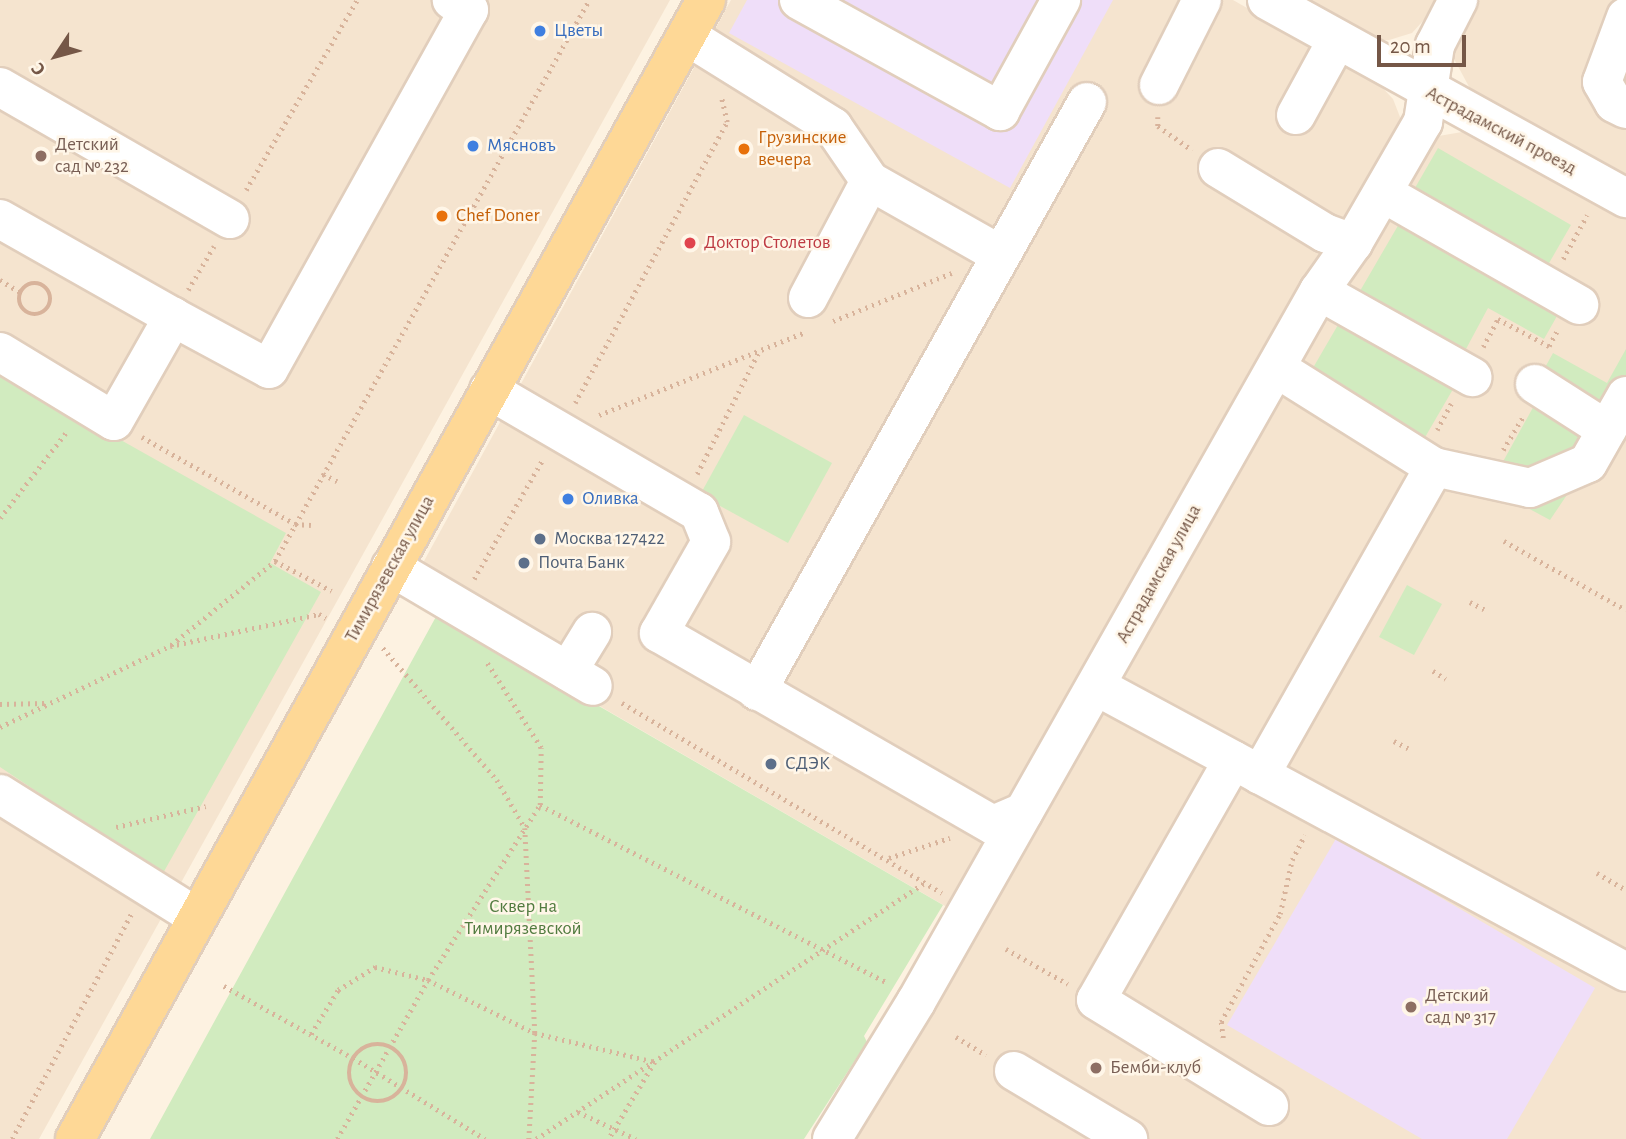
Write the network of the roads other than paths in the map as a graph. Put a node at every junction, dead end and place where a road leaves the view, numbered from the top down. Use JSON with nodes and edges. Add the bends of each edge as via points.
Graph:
{"nodes":[{"id":1,"x":452,"y":0,"type":"edge"},
{"id":2,"x":706,"y":0,"type":"edge"},
{"id":3,"x":799,"y":0,"type":"edge"},
{"id":4,"x":1061,"y":0,"type":"edge"},
{"id":5,"x":1202,"y":0,"type":"edge"},
{"id":6,"x":1267,"y":0,"type":"edge"},
{"id":7,"x":1458,"y":0,"type":"edge"},
{"id":8,"x":1626,"y":17,"type":"edge"},
{"id":9,"x":1337,"y":40,"type":"junction"},
{"id":10,"x":698,"y":42,"type":"junction"},
{"id":11,"x":1159,"y":85,"type":"road end"},
{"id":12,"x":0,"y":87,"type":"edge"},
{"id":13,"x":1429,"y":93,"type":"junction"},
{"id":14,"x":1087,"y":102,"type":"dead end"},
{"id":15,"x":1626,"y":109,"type":"edge"},
{"id":16,"x":1296,"y":115,"type":"dead end"},
{"id":17,"x":1218,"y":169,"type":"road end"},
{"id":18,"x":870,"y":181,"type":"junction"},
{"id":19,"x":1382,"y":193,"type":"junction"},
{"id":20,"x":1626,"y":198,"type":"edge"},
{"id":21,"x":0,"y":219,"type":"edge"},
{"id":22,"x":230,"y":219,"type":"road end"},
{"id":23,"x":1353,"y":243,"type":"junction"},
{"id":24,"x":999,"y":254,"type":"junction"},
{"id":25,"x":1319,"y":291,"type":"junction"},
{"id":26,"x":1563,"y":296,"type":"road end"},
{"id":27,"x":808,"y":298,"type":"dead end"},
{"id":28,"x":173,"y":317,"type":"junction"},
{"id":29,"x":0,"y":352,"type":"edge"},
{"id":30,"x":1276,"y":368,"type":"junction"},
{"id":31,"x":1472,"y":377,"type":"dead end"},
{"id":32,"x":1535,"y":384,"type":"dead end"},
{"id":33,"x":489,"y":390,"type":"junction"},
{"id":34,"x":1626,"y":396,"type":"edge"},
{"id":35,"x":1607,"y":430,"type":"junction"},
{"id":36,"x":1434,"y":467,"type":"junction"},
{"id":37,"x":391,"y":567,"type":"junction"},
{"id":38,"x":592,"y":632,"type":"dead end"},
{"id":39,"x":1096,"y":686,"type":"junction"},
{"id":40,"x":757,"y":691,"type":"junction"},
{"id":41,"x":1247,"y":767,"type":"junction"},
{"id":42,"x":0,"y":794,"type":"edge"},
{"id":43,"x":1008,"y":818,"type":"junction"},
{"id":44,"x":197,"y":917,"type":"junction"},
{"id":45,"x":1626,"y":972,"type":"edge"},
{"id":46,"x":1014,"y":1071,"type":"dead end"},
{"id":47,"x":1269,"y":1106,"type":"dead end"},
{"id":48,"x":75,"y":1139,"type":"edge"},
{"id":49,"x":832,"y":1139,"type":"edge"},
{"id":50,"x":1128,"y":1139,"type":"edge"}],
"edges":[{"from":1,"to":28,"type":"street","via":[[469,10],[269,369]]},
{"from":2,"to":10,"type":"main road","name":"Тимирязевская улица"},
{"from":3,"to":4,"type":"street","via":[[1000,111]]},
{"from":5,"to":11,"type":"street"},
{"from":6,"to":9,"type":"street","name":"Астрадамский проезд"},
{"from":7,"to":13,"type":"street","name":"Астрадамская улица","via":[[1434,45]]},
{"from":8,"to":15,"type":"street","via":[[1602,82],[1614,103]]},
{"from":9,"to":13,"type":"street","name":"Астрадамский проезд"},
{"from":9,"to":16,"type":"street"},
{"from":10,"to":18,"type":"street","via":[[833,127]]},
{"from":10,"to":33,"type":"main road","name":"Тимирязевская улица"},
{"from":12,"to":22,"type":"street"},
{"from":13,"to":19,"type":"street","name":"Астрадамская улица","via":[[1423,122]]},
{"from":13,"to":20,"type":"street","name":"Астрадамский проезд"},
{"from":14,"to":24,"type":"street"},
{"from":17,"to":23,"type":"street","via":[[1325,233]]},
{"from":18,"to":24,"type":"street"},
{"from":18,"to":27,"type":"street"},
{"from":19,"to":23,"type":"street","name":"Астрадамская улица"},
{"from":19,"to":26,"type":"street"},
{"from":21,"to":28,"type":"street"},
{"from":23,"to":25,"type":"street","name":"Астрадамская улица"},
{"from":24,"to":40,"type":"street"},
{"from":25,"to":30,"type":"street","name":"Астрадамская улица"},
{"from":25,"to":31,"type":"street"},
{"from":28,"to":29,"type":"street","via":[[101,413]]},
{"from":30,"to":36,"type":"street"},
{"from":30,"to":39,"type":"street","name":"Астрадамская улица"},
{"from":32,"to":35,"type":"street"},
{"from":33,"to":37,"type":"main road","name":"Тимирязевская улица"},
{"from":33,"to":40,"type":"street","via":[[699,512],[711,542],[659,633]]},
{"from":34,"to":35,"type":"street"},
{"from":35,"to":36,"type":"street","via":[[1588,463],[1530,488]]},
{"from":36,"to":41,"type":"street"},
{"from":37,"to":38,"type":"street","via":[[581,678]]},
{"from":37,"to":44,"type":"main road","name":"Тимирязевская улица"},
{"from":39,"to":41,"type":"street"},
{"from":39,"to":43,"type":"street","name":"Астрадамская улица"},
{"from":40,"to":43,"type":"street"},
{"from":41,"to":45,"type":"street"},
{"from":41,"to":47,"type":"street","via":[[1096,1000]]},
{"from":42,"to":44,"type":"street"},
{"from":43,"to":49,"type":"street","name":"Астрадамская улица"},
{"from":44,"to":48,"type":"main road","name":"Тимирязевская улица"},
{"from":46,"to":50,"type":"street"}]}
